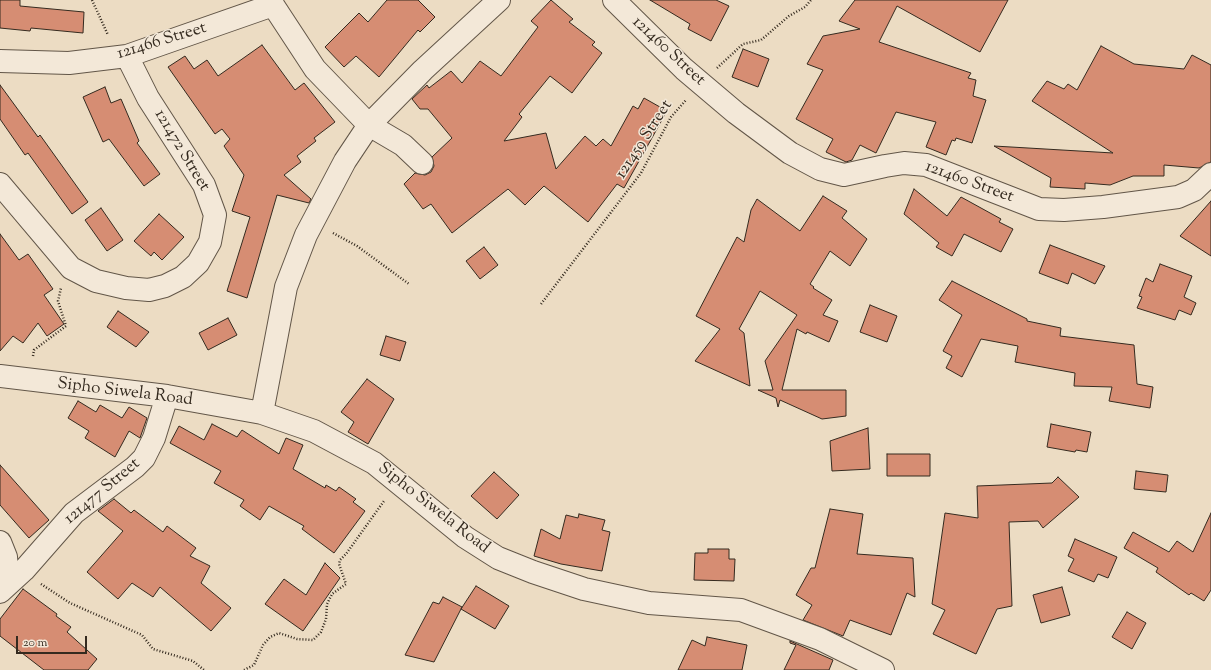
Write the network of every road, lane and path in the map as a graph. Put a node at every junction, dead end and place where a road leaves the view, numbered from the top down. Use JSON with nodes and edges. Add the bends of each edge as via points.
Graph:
{"nodes":[{"id":1,"x":92,"y":0,"type":"edge"},
{"id":2,"x":499,"y":0,"type":"edge"},
{"id":3,"x":614,"y":0,"type":"edge"},
{"id":4,"x":811,"y":0,"type":"edge"},
{"id":5,"x":272,"y":2,"type":"edge"},
{"id":6,"x":127,"y":56,"type":"junction"},
{"id":7,"x":0,"y":61,"type":"edge"},
{"id":8,"x":701,"y":83,"type":"junction"},
{"id":9,"x":369,"y":125,"type":"junction"},
{"id":10,"x":422,"y":163,"type":"dead end"},
{"id":11,"x":1211,"y":174,"type":"edge"},
{"id":12,"x":0,"y":184,"type":"edge"},
{"id":13,"x":313,"y":223,"type":"junction"},
{"id":14,"x":71,"y":268,"type":"junction"},
{"id":15,"x":409,"y":284,"type":"dead end"},
{"id":16,"x":541,"y":304,"type":"dead end"},
{"id":17,"x":0,"y":376,"type":"edge"},
{"id":18,"x":28,"y":380,"type":"junction"},
{"id":19,"x":167,"y":396,"type":"junction"},
{"id":20,"x":262,"y":413,"type":"junction"},
{"id":21,"x":398,"y":481,"type":"junction"},
{"id":22,"x":0,"y":542,"type":"edge"},
{"id":23,"x":24,"y":570,"type":"junction"},
{"id":24,"x":0,"y":586,"type":"edge"},
{"id":25,"x":0,"y":592,"type":"edge"},
{"id":26,"x":204,"y":670,"type":"edge"},
{"id":27,"x":244,"y":670,"type":"edge"},
{"id":28,"x":883,"y":670,"type":"edge"}],
"edges":[{"from":1,"to":6,"type":"path","via":[[108,34]]},
{"from":2,"to":9,"type":"street","via":[[423,70]]},
{"from":3,"to":8,"type":"street","name":"121460 Street"},
{"from":4,"to":8,"type":"path","name":"121459 Street","via":[[761,40],[743,44]]},
{"from":5,"to":6,"type":"street","name":"121466 Street"},
{"from":5,"to":9,"type":"street","via":[[315,69]]},
{"from":6,"to":7,"type":"street","name":"121466 Street","via":[[69,63]]},
{"from":6,"to":14,"type":"street","name":"121472 Street","via":[[148,98],[204,185],[215,215],[210,242],[198,263],[183,277],[149,290],[126,288],[96,280]]},
{"from":8,"to":11,"type":"street","name":"121460 Street","via":[[790,153],[820,169],[844,174],[904,163],[926,165],[1039,209],[1104,207],[1178,197],[1194,190]]},
{"from":8,"to":16,"type":"path","name":"121459 Street","via":[[671,117],[641,172]]},
{"from":9,"to":10,"type":"street","via":[[403,145]]},
{"from":9,"to":13,"type":"street","via":[[345,161]]},
{"from":12,"to":14,"type":"street"},
{"from":13,"to":15,"type":"path","via":[[357,246]]},
{"from":13,"to":20,"type":"street","via":[[286,287]]},
{"from":14,"to":18,"type":"path","via":[[58,297],[66,326],[34,350]]},
{"from":17,"to":18,"type":"street","name":"Sipho Siwela Road"},
{"from":18,"to":19,"type":"street","name":"Sipho Siwela Road"},
{"from":19,"to":20,"type":"street","name":"Sipho Siwela Road"},
{"from":19,"to":23,"type":"street","name":"121477 Street","via":[[154,438],[144,458],[136,467],[74,513]]},
{"from":20,"to":21,"type":"street","name":"Sipho Siwela Road","via":[[314,431],[374,463]]},
{"from":21,"to":27,"type":"path","via":[[340,560],[346,584],[332,594],[327,604],[326,619],[321,632],[313,640],[297,639],[279,633],[270,637],[254,665]]},
{"from":21,"to":28,"type":"street","name":"Sipho Siwela Road","via":[[465,537],[498,558],[533,572],[584,589],[649,603],[741,610],[820,639]]},
{"from":22,"to":24,"type":"street","via":[[6,557],[7,569]]},
{"from":23,"to":25,"type":"street","name":"121477 Street"},
{"from":23,"to":26,"type":"path","via":[[47,590],[70,603],[142,635],[153,649],[193,661]]}]}
